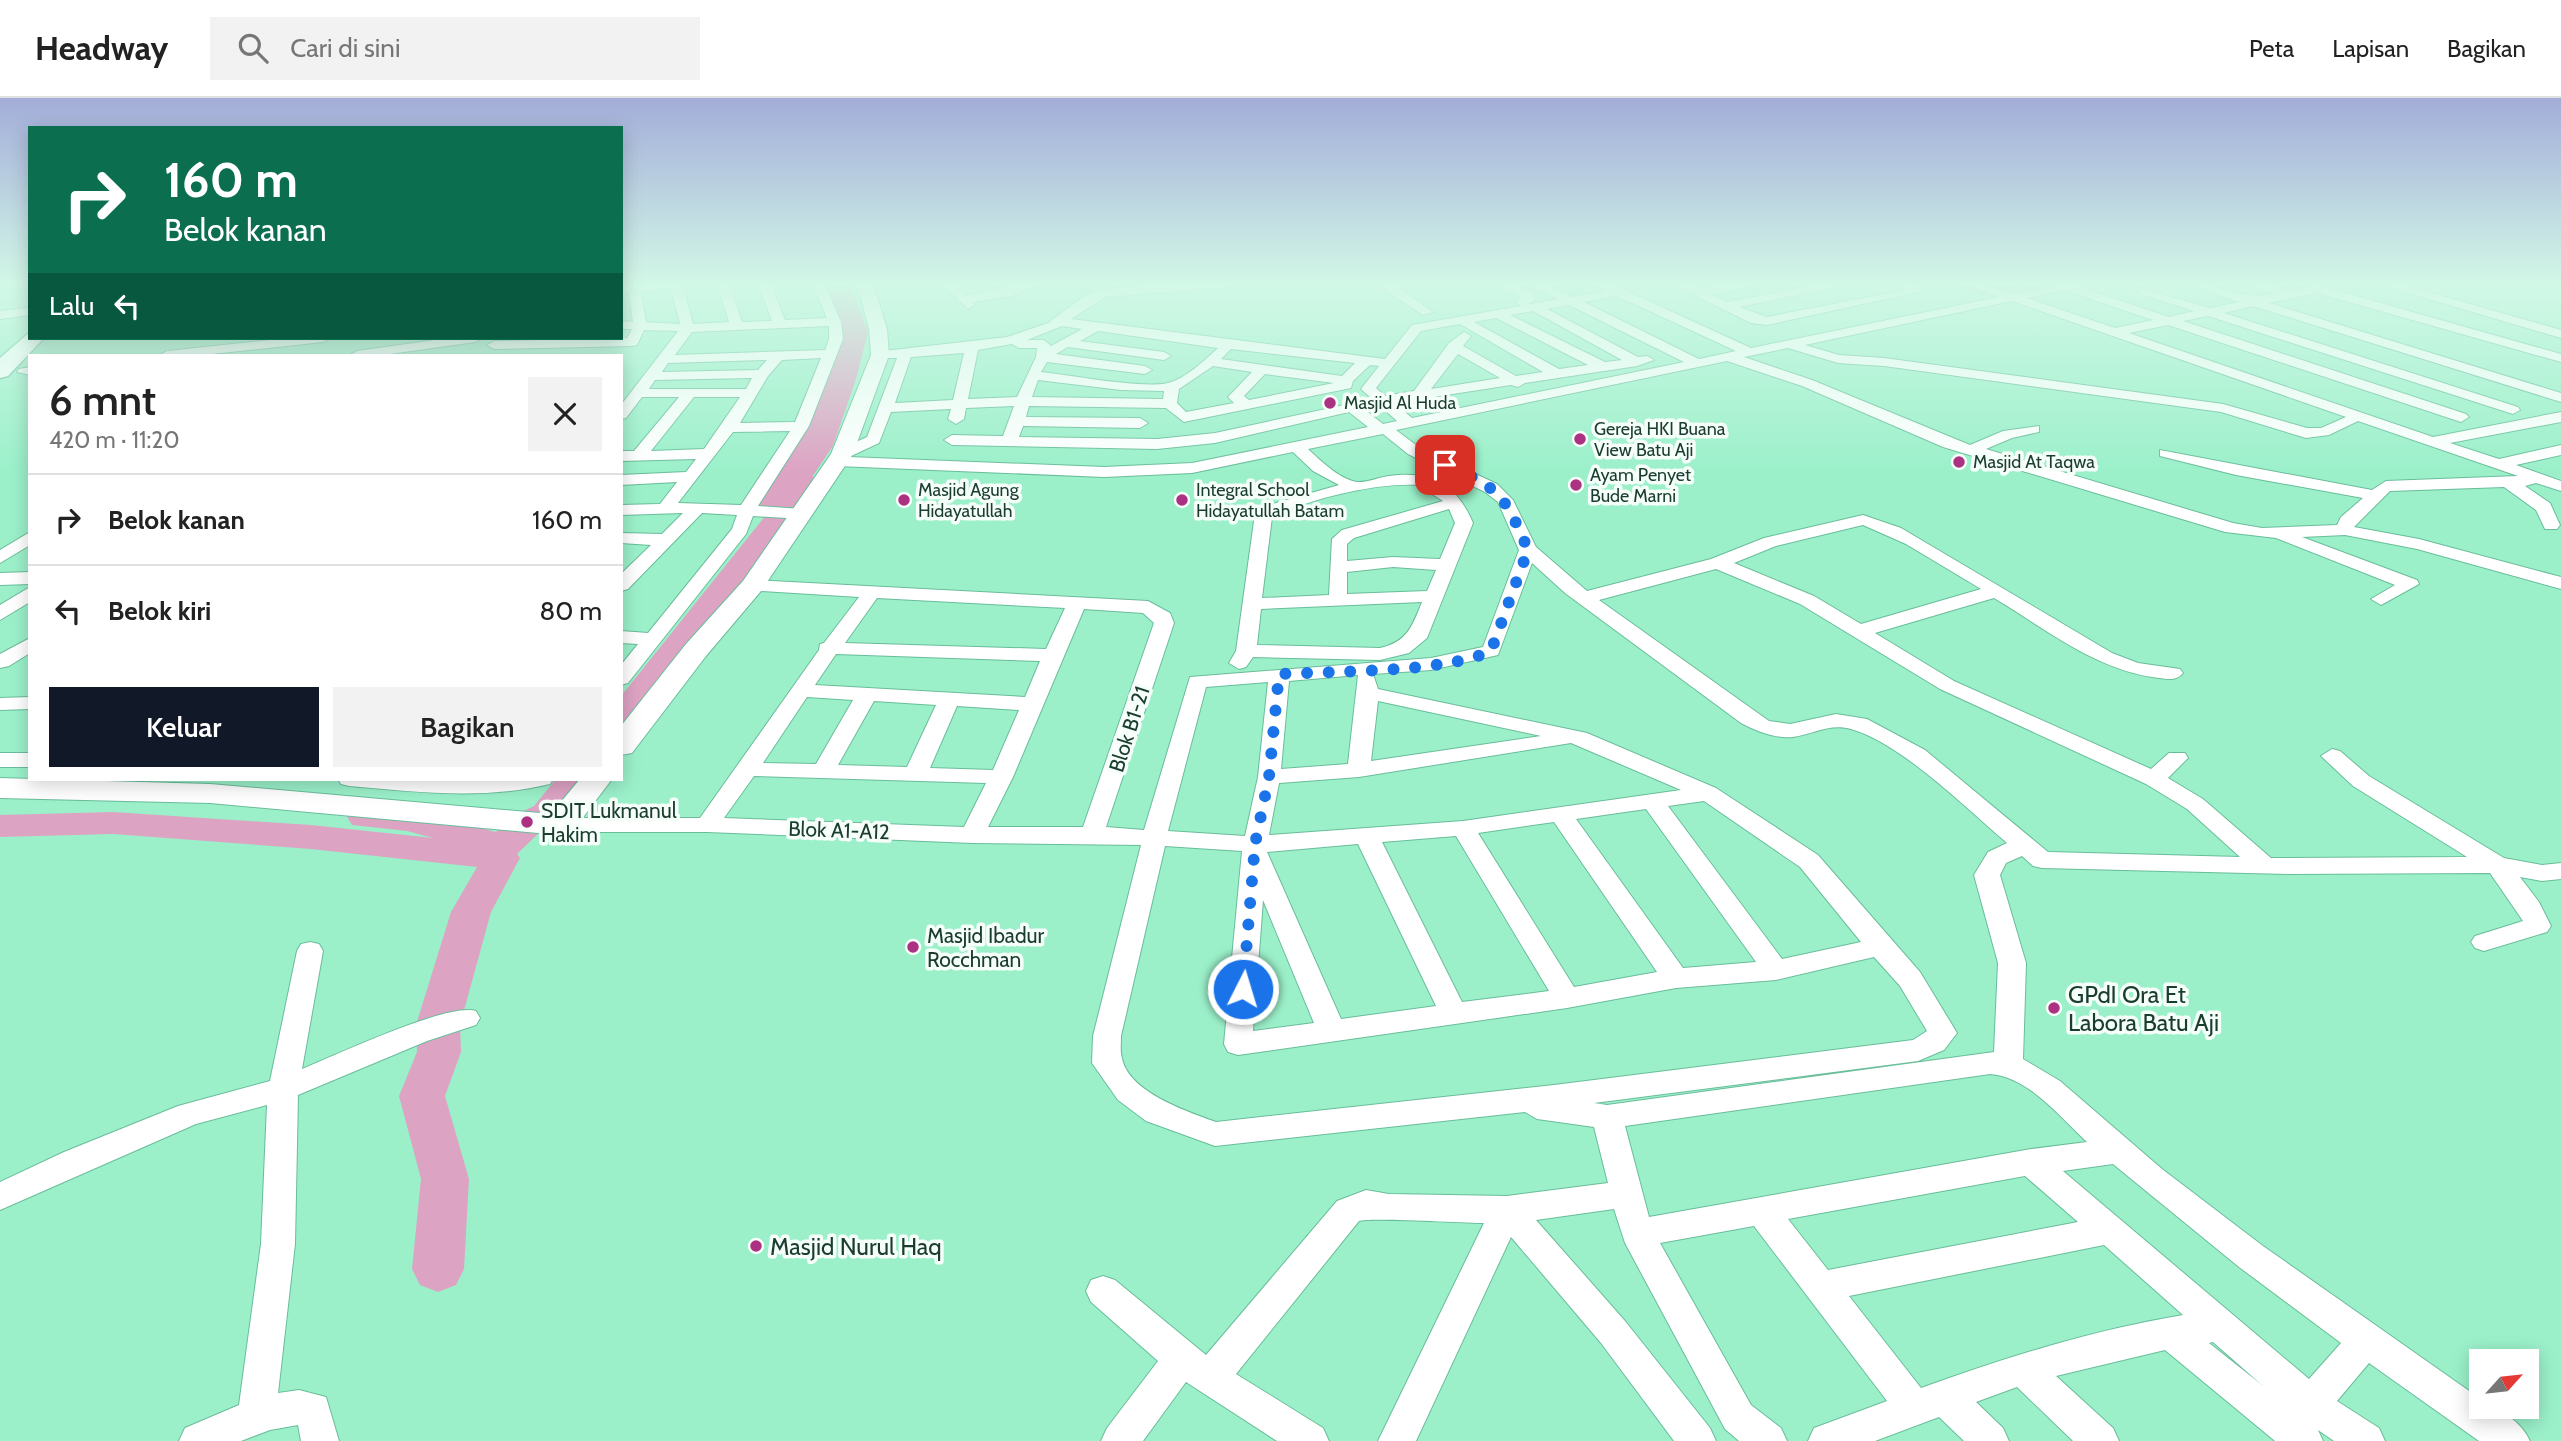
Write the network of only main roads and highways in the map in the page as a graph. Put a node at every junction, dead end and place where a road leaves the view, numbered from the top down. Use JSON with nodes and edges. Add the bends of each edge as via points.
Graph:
{"nodes":[{"id":1,"x":25,"y":346,"type":"edge"},
{"id":2,"x":0,"y":371,"type":"edge"}],
"edges":[{"from":1,"to":2,"type":"highway"}]}
